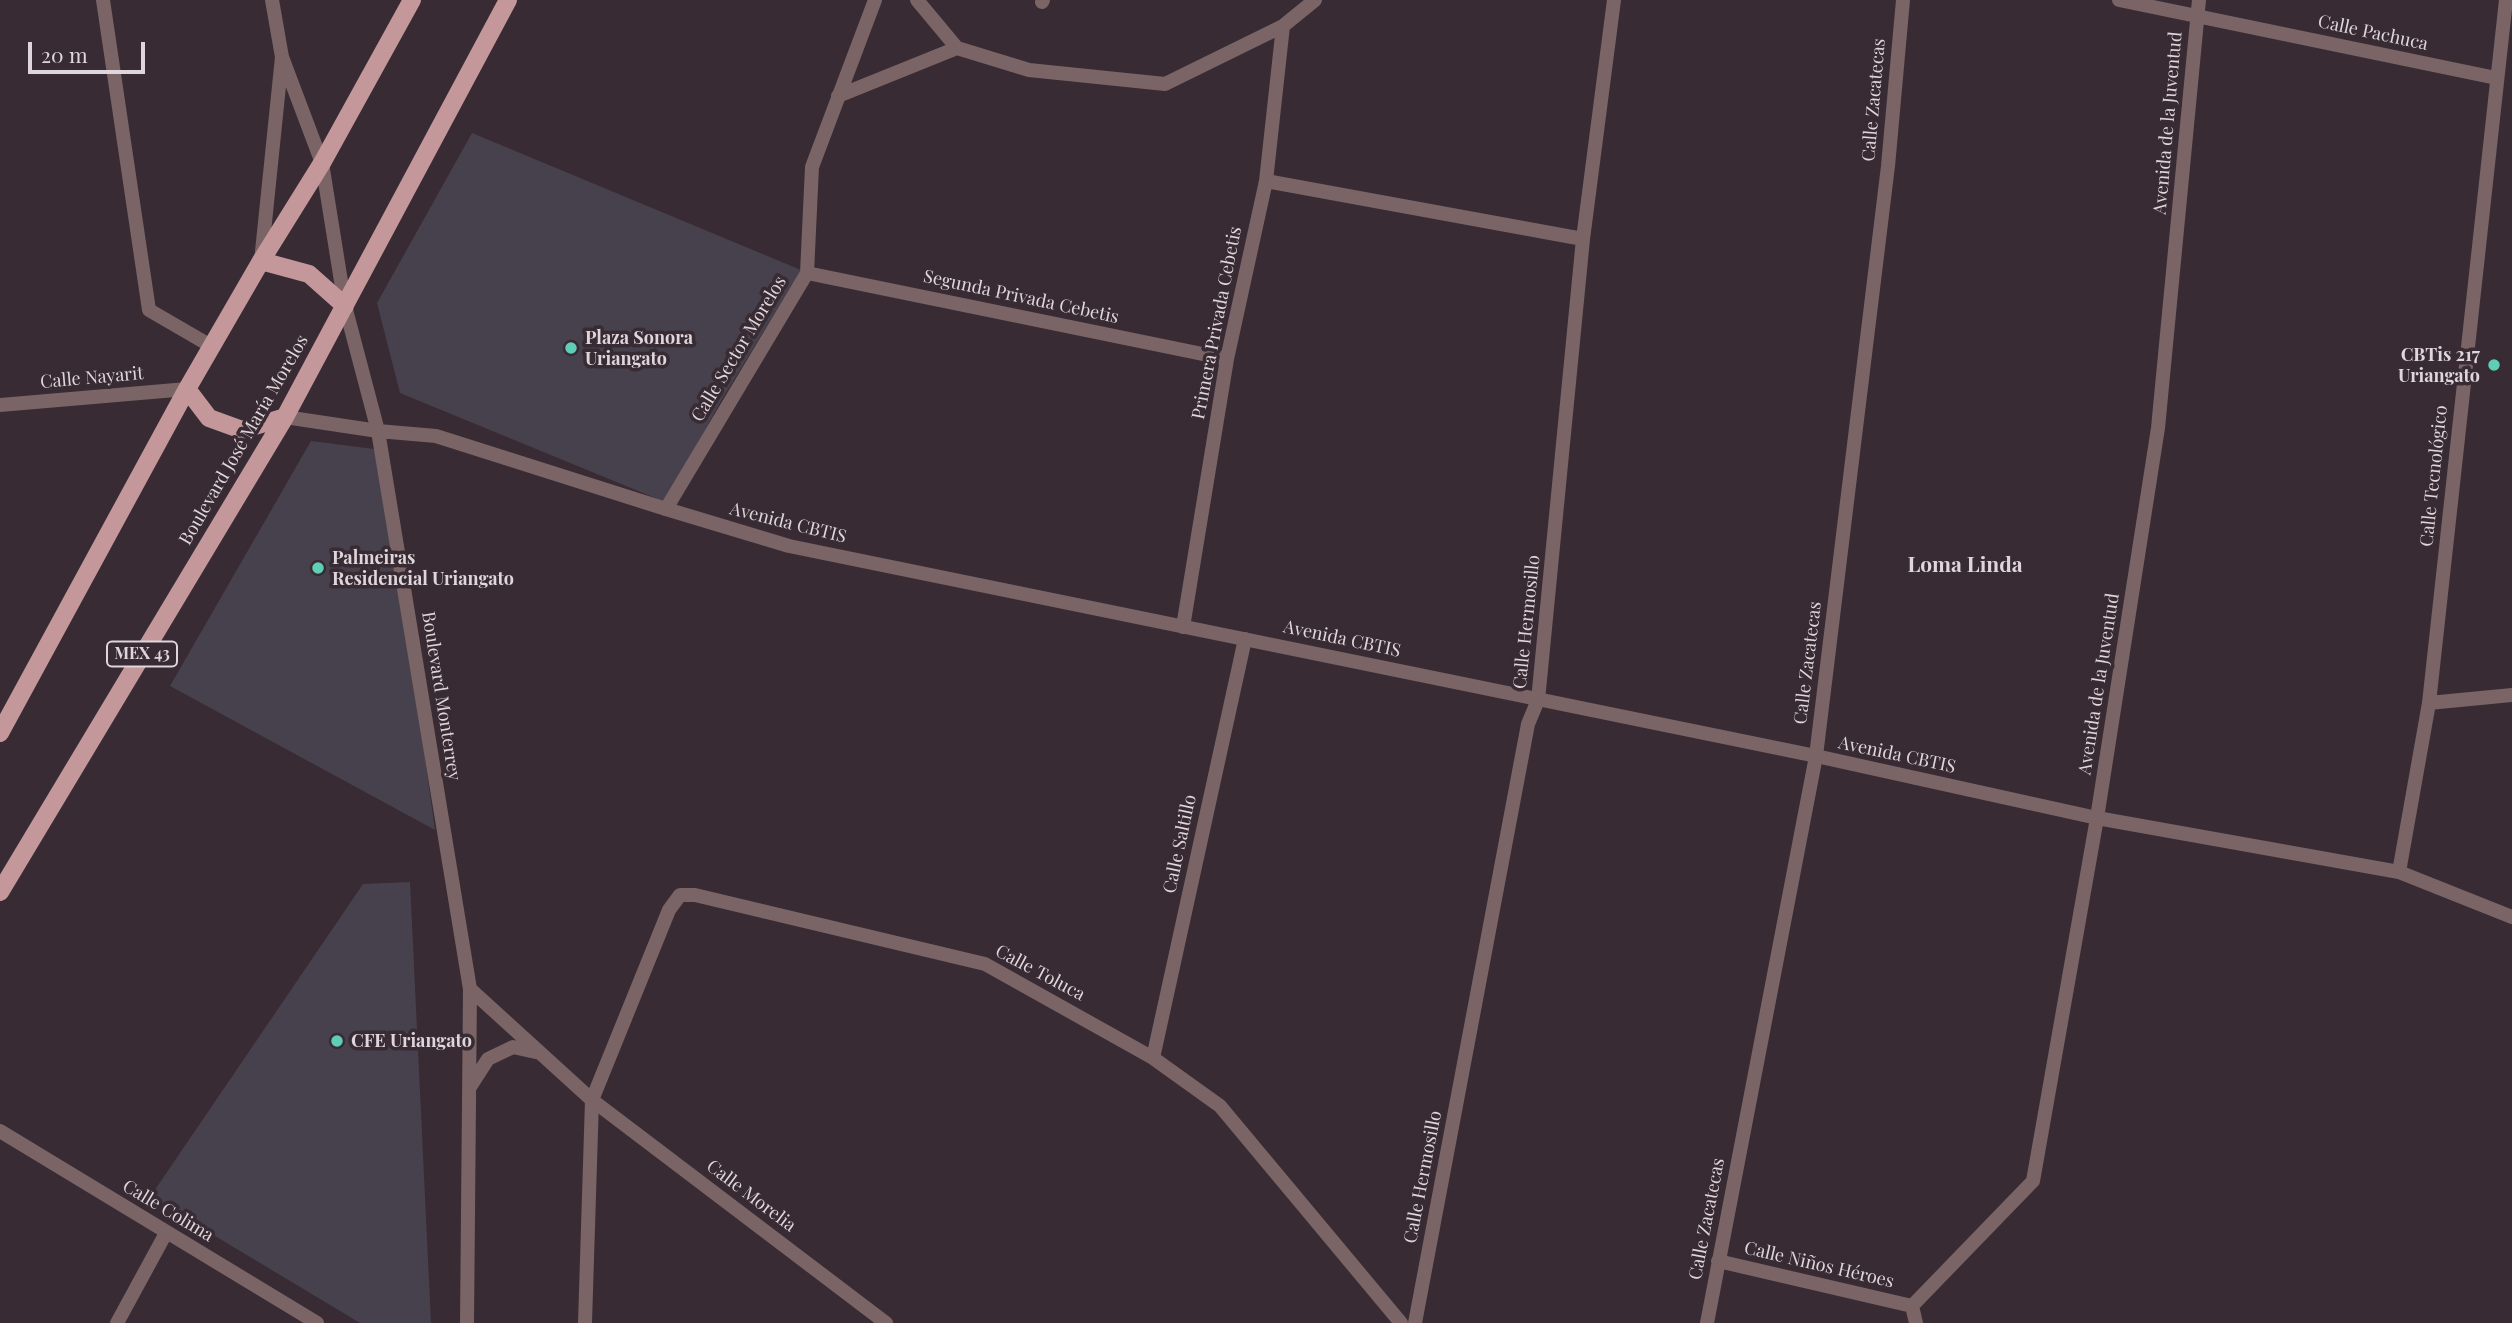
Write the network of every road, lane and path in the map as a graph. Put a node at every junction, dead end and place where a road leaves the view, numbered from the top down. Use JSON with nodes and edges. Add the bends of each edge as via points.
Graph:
{"nodes":[{"id":1,"x":103,"y":0,"type":"edge"},
{"id":2,"x":272,"y":0,"type":"edge"},
{"id":3,"x":412,"y":0,"type":"edge"},
{"id":4,"x":508,"y":0,"type":"edge"},
{"id":5,"x":875,"y":0,"type":"edge"},
{"id":6,"x":917,"y":0,"type":"edge"},
{"id":7,"x":1315,"y":0,"type":"edge"},
{"id":8,"x":1614,"y":0,"type":"edge"},
{"id":9,"x":1903,"y":0,"type":"edge"},
{"id":10,"x":2119,"y":0,"type":"edge"},
{"id":11,"x":2199,"y":0,"type":"edge"},
{"id":12,"x":2506,"y":0,"type":"edge"},
{"id":13,"x":2197,"y":16,"type":"junction"},
{"id":14,"x":1283,"y":26,"type":"junction"},
{"id":15,"x":957,"y":48,"type":"junction"},
{"id":16,"x":282,"y":57,"type":"junction"},
{"id":17,"x":2496,"y":78,"type":"junction"},
{"id":18,"x":838,"y":96,"type":"junction"},
{"id":19,"x":322,"y":163,"type":"junction"},
{"id":20,"x":1266,"y":181,"type":"junction"},
{"id":21,"x":1583,"y":239,"type":"junction"},
{"id":22,"x":261,"y":261,"type":"junction"},
{"id":23,"x":807,"y":272,"type":"junction"},
{"id":24,"x":345,"y":306,"type":"junction"},
{"id":25,"x":211,"y":346,"type":"junction"},
{"id":26,"x":1227,"y":359,"type":"junction"},
{"id":27,"x":187,"y":389,"type":"junction"},
{"id":28,"x":0,"y":405,"type":"edge"},
{"id":29,"x":285,"y":417,"type":"junction"},
{"id":30,"x":378,"y":432,"type":"junction"},
{"id":31,"x":666,"y":509,"type":"junction"},
{"id":32,"x":1183,"y":627,"type":"junction"},
{"id":33,"x":1245,"y":639,"type":"junction"},
{"id":34,"x":2512,"y":695,"type":"edge"},
{"id":35,"x":1538,"y":700,"type":"junction"},
{"id":36,"x":2428,"y":703,"type":"junction"},
{"id":37,"x":0,"y":733,"type":"edge"},
{"id":38,"x":1816,"y":756,"type":"junction"},
{"id":39,"x":2097,"y":818,"type":"junction"},
{"id":40,"x":2399,"y":872,"type":"junction"},
{"id":41,"x":0,"y":892,"type":"edge"},
{"id":42,"x":2512,"y":917,"type":"edge"},
{"id":43,"x":470,"y":989,"type":"junction"},
{"id":44,"x":541,"y":1053,"type":"junction"},
{"id":45,"x":1153,"y":1058,"type":"junction"},
{"id":46,"x":469,"y":1088,"type":"junction"},
{"id":47,"x":592,"y":1100,"type":"junction"},
{"id":48,"x":0,"y":1131,"type":"edge"},
{"id":49,"x":166,"y":1233,"type":"junction"},
{"id":50,"x":1718,"y":1261,"type":"junction"},
{"id":51,"x":1912,"y":1306,"type":"junction"},
{"id":52,"x":117,"y":1323,"type":"edge"},
{"id":53,"x":317,"y":1323,"type":"edge"},
{"id":54,"x":467,"y":1323,"type":"edge"},
{"id":55,"x":585,"y":1323,"type":"edge"},
{"id":56,"x":886,"y":1323,"type":"edge"},
{"id":57,"x":1401,"y":1323,"type":"edge"},
{"id":58,"x":1415,"y":1323,"type":"edge"},
{"id":59,"x":1707,"y":1323,"type":"edge"},
{"id":60,"x":1916,"y":1323,"type":"edge"}],
"edges":[{"from":1,"to":25,"type":"street","via":[[149,310]]},
{"from":2,"to":16,"type":"street"},
{"from":3,"to":19,"type":"main road"},
{"from":4,"to":24,"type":"main road","name":"Boulevard José María Morelos","number":"MEX 43"},
{"from":5,"to":18,"type":"street","name":"Calle Sector Morelos"},
{"from":6,"to":15,"type":"street"},
{"from":7,"to":14,"type":"street"},
{"from":8,"to":21,"type":"street","name":"Calle Hermosillo"},
{"from":9,"to":38,"type":"street","name":"Calle Zacatecas","via":[[1888,166]]},
{"from":10,"to":13,"type":"street","name":"Calle Pachuca"},
{"from":11,"to":13,"type":"street","name":"Avenida de la Juventud"},
{"from":12,"to":17,"type":"street","name":"Calle Tecnológico"},
{"from":13,"to":17,"type":"street","name":"Calle Pachuca"},
{"from":13,"to":39,"type":"street","name":"Avenida de la Juventud","via":[[2158,428]]},
{"from":14,"to":15,"type":"street","via":[[1165,84],[1029,70]]},
{"from":14,"to":20,"type":"street","name":"Primera Privada Cebetis"},
{"from":15,"to":18,"type":"street"},
{"from":16,"to":19,"type":"street","name":"Boulevard Monterrey"},
{"from":16,"to":22,"type":"street"},
{"from":17,"to":36,"type":"street","name":"Calle Tecnológico"},
{"from":18,"to":23,"type":"street","name":"Calle Sector Morelos","via":[[812,167]]},
{"from":19,"to":22,"type":"main road"},
{"from":19,"to":24,"type":"street","name":"Boulevard Monterrey"},
{"from":20,"to":21,"type":"street"},
{"from":20,"to":26,"type":"street","name":"Primera Privada Cebetis"},
{"from":21,"to":35,"type":"street","name":"Calle Hermosillo"},
{"from":22,"to":24,"type":"main road","via":[[309,274]]},
{"from":22,"to":25,"type":"main road"},
{"from":23,"to":26,"type":"street","name":"Segunda Privada Cebetis"},
{"from":23,"to":31,"type":"street","name":"Calle Sector Morelos"},
{"from":24,"to":29,"type":"main road","name":"Boulevard José María Morelos","number":"MEX 43"},
{"from":24,"to":30,"type":"street","name":"Boulevard Monterrey"},
{"from":25,"to":27,"type":"main road"},
{"from":26,"to":32,"type":"street","name":"Primera Privada Cebetis"},
{"from":27,"to":28,"type":"street","name":"Calle Nayarit"},
{"from":27,"to":29,"type":"main road","via":[[209,418],[242,430]]},
{"from":27,"to":37,"type":"main road"},
{"from":29,"to":30,"type":"street","name":"Avenida CBTIS"},
{"from":29,"to":41,"type":"main road","name":"Boulevard José María Morelos","number":"MEX 43"},
{"from":30,"to":31,"type":"street","name":"Avenida CBTIS","via":[[436,436]]},
{"from":30,"to":43,"type":"street","name":"Boulevard Monterrey"},
{"from":31,"to":32,"type":"street","name":"Avenida CBTIS","via":[[789,546]]},
{"from":32,"to":33,"type":"street","name":"Avenida CBTIS"},
{"from":33,"to":35,"type":"street","name":"Avenida CBTIS"},
{"from":33,"to":45,"type":"street","name":"Calle Saltillo"},
{"from":34,"to":36,"type":"street"},
{"from":35,"to":38,"type":"street","name":"Avenida CBTIS"},
{"from":35,"to":58,"type":"street","name":"Calle Hermosillo","via":[[1528,724]]},
{"from":36,"to":40,"type":"street","name":"Calle Tecnológico"},
{"from":38,"to":39,"type":"street","name":"Avenida CBTIS"},
{"from":38,"to":50,"type":"street","name":"Calle Zacatecas"},
{"from":39,"to":40,"type":"street","name":"Avenida CBTIS"},
{"from":39,"to":51,"type":"street","name":"Avenida de la Juventud","via":[[2033,1181]]},
{"from":40,"to":42,"type":"street","name":"Avenida CBTIS"},
{"from":43,"to":44,"type":"street"},
{"from":43,"to":46,"type":"street","name":"Boulevard Monterrey"},
{"from":44,"to":46,"type":"street","via":[[513,1048],[488,1059]]},
{"from":44,"to":47,"type":"street"},
{"from":45,"to":47,"type":"street","name":"Calle Toluca","via":[[985,964],[680,895],[668,910]]},
{"from":45,"to":57,"type":"street","name":"Calle Toluca","via":[[1220,1106]]},
{"from":46,"to":54,"type":"street","name":"Boulevard Monterrey"},
{"from":47,"to":55,"type":"street"},
{"from":47,"to":56,"type":"street","name":"Calle Morelia"},
{"from":48,"to":49,"type":"street","name":"Calle Colima"},
{"from":49,"to":52,"type":"street"},
{"from":49,"to":53,"type":"street","name":"Calle Colima"},
{"from":50,"to":51,"type":"street","name":"Calle Niños Héroes"},
{"from":50,"to":59,"type":"street","name":"Calle Zacatecas"},
{"from":51,"to":60,"type":"street"}]}
